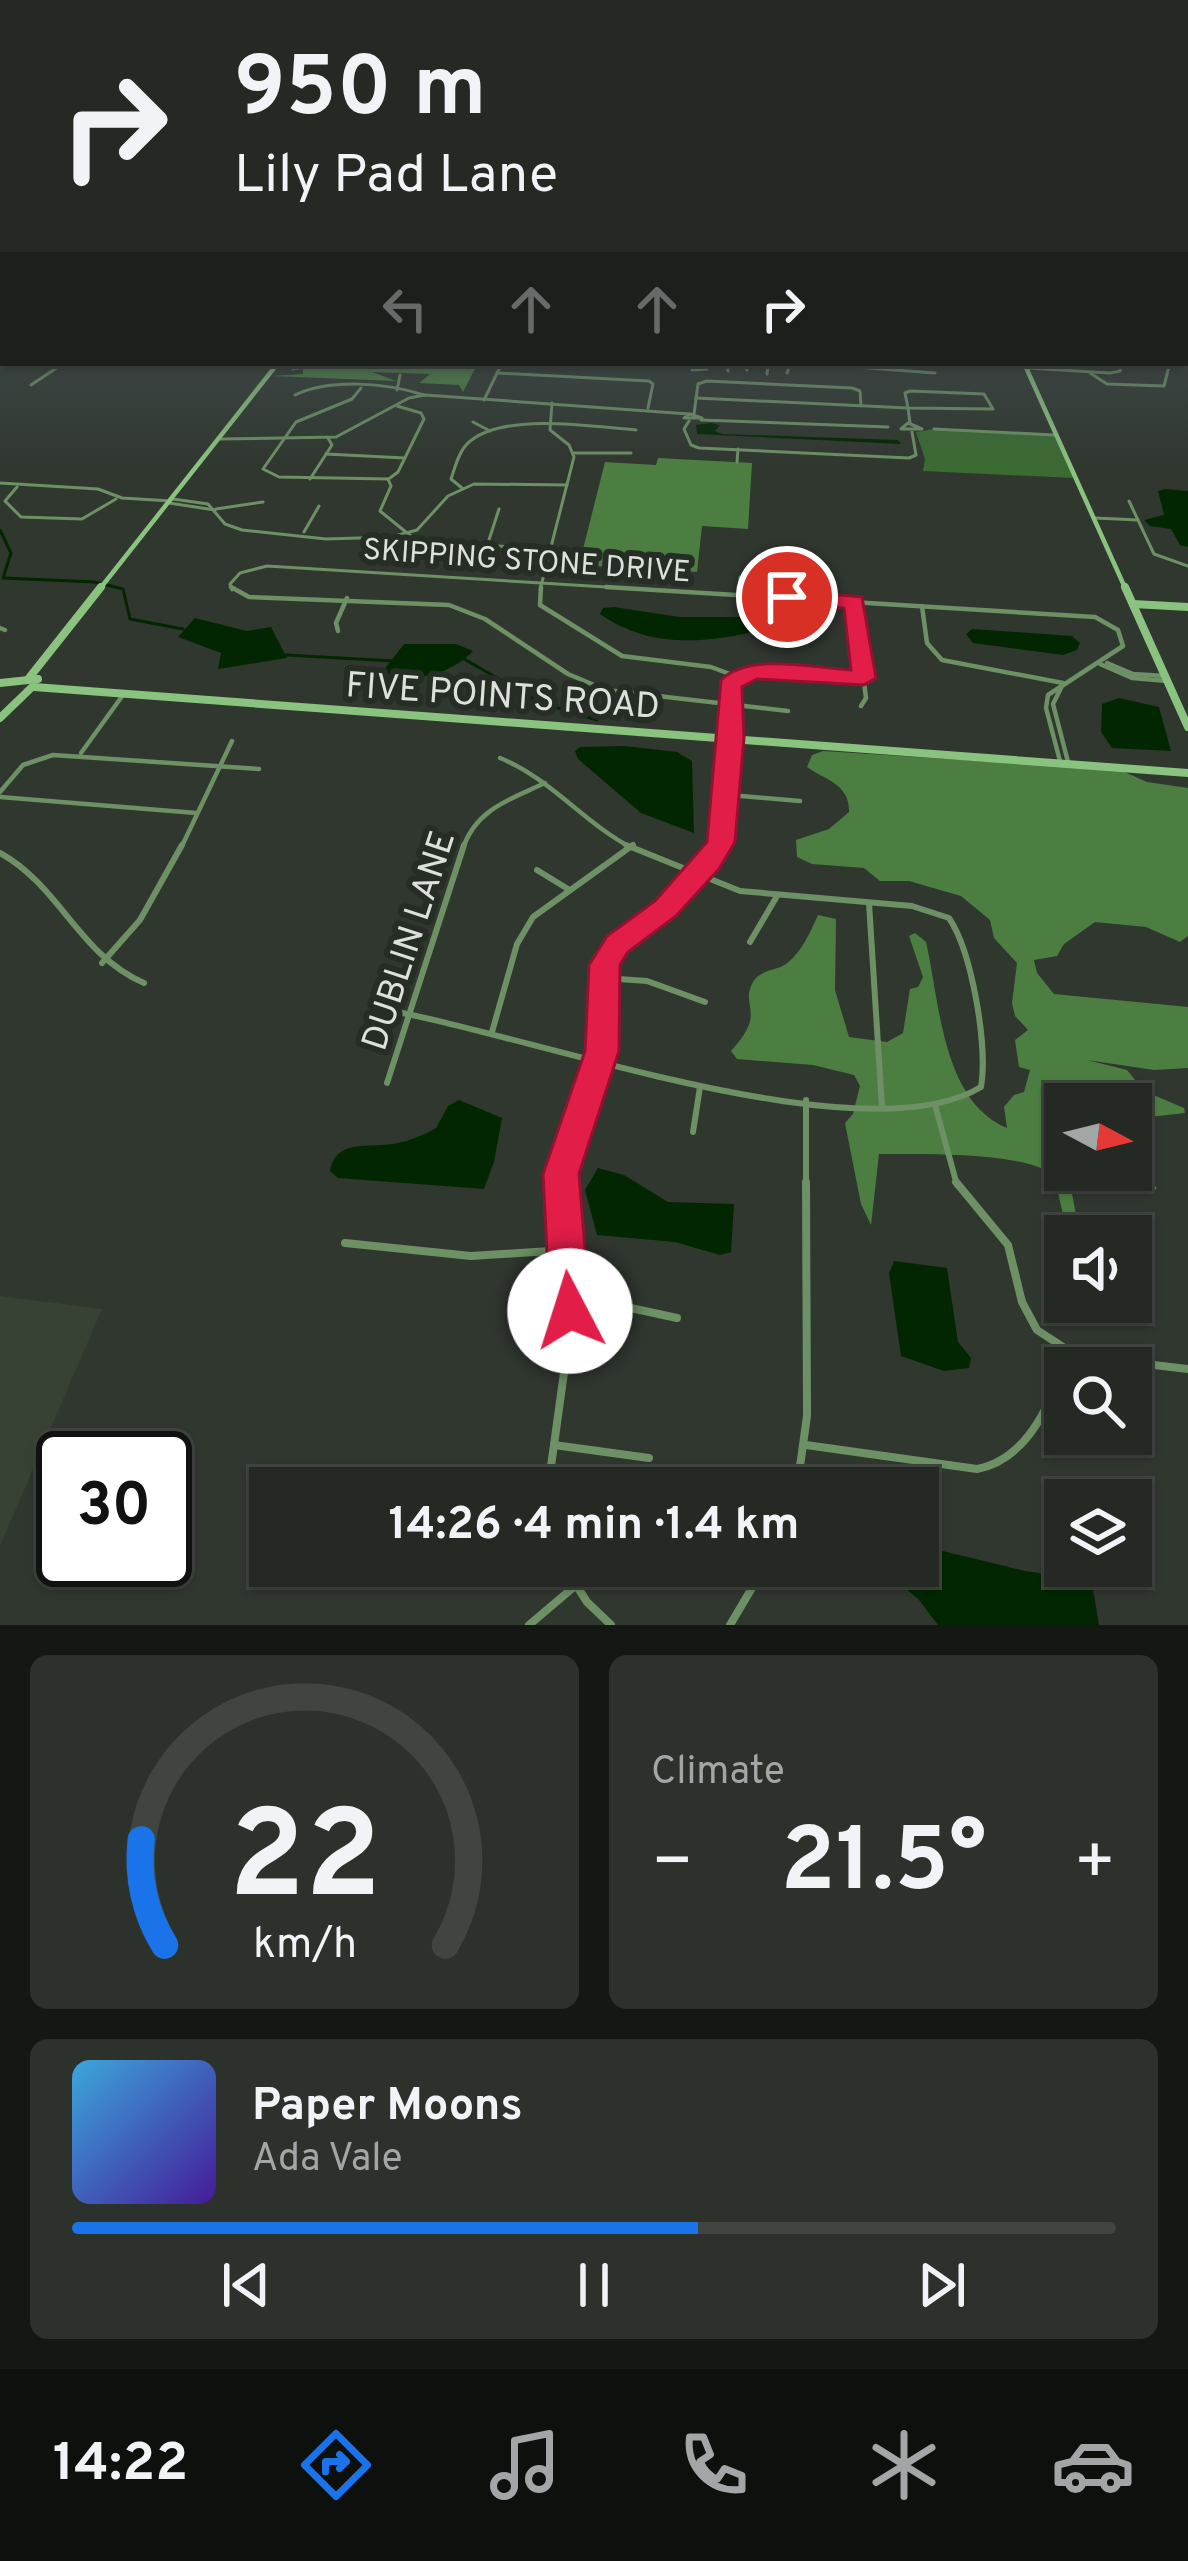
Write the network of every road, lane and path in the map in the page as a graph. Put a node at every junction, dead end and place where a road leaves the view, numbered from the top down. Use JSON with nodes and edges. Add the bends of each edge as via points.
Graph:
{"nodes":[{"id":1,"x":57,"y":366,"type":"edge"},
{"id":2,"x":276,"y":366,"type":"edge"},
{"id":3,"x":500,"y":366,"type":"edge"},
{"id":4,"x":707,"y":366,"type":"edge"},
{"id":5,"x":727,"y":366,"type":"edge"},
{"id":6,"x":746,"y":366,"type":"edge"},
{"id":7,"x":766,"y":366,"type":"edge"},
{"id":8,"x":790,"y":366,"type":"edge"},
{"id":9,"x":804,"y":366,"type":"edge"},
{"id":10,"x":823,"y":366,"type":"edge"},
{"id":11,"x":834,"y":366,"type":"edge"},
{"id":12,"x":913,"y":366,"type":"edge"},
{"id":13,"x":1025,"y":366,"type":"edge"},
{"id":14,"x":1122,"y":366,"type":"edge"},
{"id":15,"x":1169,"y":366,"type":"edge"},
{"id":16,"x":692,"y":370,"type":"dead end"},
{"id":17,"x":728,"y":370,"type":"dead end"},
{"id":18,"x":747,"y":370,"type":"dead end"},
{"id":19,"x":497,"y":373,"type":"junction"},
{"id":20,"x":807,"y":373,"type":"dead end"},
{"id":21,"x":907,"y":373,"type":"junction"},
{"id":22,"x":934,"y":373,"type":"dead end"},
{"id":23,"x":1090,"y":373,"type":"junction"},
{"id":24,"x":767,"y":374,"type":"dead end"},
{"id":25,"x":787,"y":374,"type":"dead end"},
{"id":26,"x":826,"y":374,"type":"dead end"},
{"id":27,"x":400,"y":375,"type":"dead end"},
{"id":28,"x":31,"y":385,"type":"dead end"},
{"id":29,"x":361,"y":388,"type":"junction"},
{"id":30,"x":397,"y":390,"type":"junction"},
{"id":31,"x":295,"y":395,"type":"dead end"},
{"id":32,"x":424,"y":395,"type":"junction"},
{"id":33,"x":696,"y":398,"type":"junction"},
{"id":34,"x":484,"y":400,"type":"junction"},
{"id":35,"x":553,"y":403,"type":"junction"},
{"id":36,"x":397,"y":406,"type":"junction"},
{"id":37,"x":862,"y":406,"type":"junction"},
{"id":38,"x":648,"y":408,"type":"junction"},
{"id":39,"x":908,"y":408,"type":"junction"},
{"id":40,"x":689,"y":416,"type":"junction"},
{"id":41,"x":473,"y":422,"type":"dead end"},
{"id":42,"x":910,"y":423,"type":"junction"},
{"id":43,"x":548,"y":426,"type":"junction"},
{"id":44,"x":901,"y":427,"type":"junction"},
{"id":45,"x":921,"y":428,"type":"junction"},
{"id":46,"x":636,"y":430,"type":"dead end"},
{"id":47,"x":490,"y":431,"type":"junction"},
{"id":48,"x":912,"y":432,"type":"junction"},
{"id":49,"x":1055,"y":434,"type":"junction"},
{"id":50,"x":328,"y":438,"type":"junction"},
{"id":51,"x":218,"y":440,"type":"junction"},
{"id":52,"x":281,"y":440,"type":"junction"},
{"id":53,"x":738,"y":449,"type":"junction"},
{"id":54,"x":574,"y":453,"type":"junction"},
{"id":55,"x":632,"y":453,"type":"dead end"},
{"id":56,"x":326,"y":454,"type":"junction"},
{"id":57,"x":405,"y":458,"type":"junction"},
{"id":58,"x":737,"y":462,"type":"dead end"},
{"id":59,"x":310,"y":478,"type":"junction"},
{"id":60,"x":388,"y":479,"type":"junction"},
{"id":61,"x":0,"y":483,"type":"edge"},
{"id":62,"x":20,"y":484,"type":"junction"},
{"id":63,"x":567,"y":485,"type":"junction"},
{"id":64,"x":462,"y":488,"type":"junction"},
{"id":65,"x":122,"y":498,"type":"junction"},
{"id":66,"x":171,"y":501,"type":"junction"},
{"id":67,"x":1129,"y":501,"type":"dead end"},
{"id":68,"x":263,"y":502,"type":"dead end"},
{"id":69,"x":319,"y":506,"type":"dead end"},
{"id":70,"x":499,"y":509,"type":"dead end"},
{"id":71,"x":215,"y":510,"type":"junction"},
{"id":72,"x":1093,"y":519,"type":"junction"},
{"id":73,"x":1138,"y":522,"type":"junction"},
{"id":74,"x":404,"y":534,"type":"junction"},
{"id":75,"x":303,"y":535,"type":"junction"},
{"id":76,"x":487,"y":546,"type":"junction"},
{"id":77,"x":550,"y":550,"type":"junction"},
{"id":78,"x":1188,"y":566,"type":"edge"},
{"id":79,"x":740,"y":577,"type":"dead end"},
{"id":80,"x":542,"y":583,"type":"junction"},
{"id":81,"x":739,"y":594,"type":"junction"},
{"id":82,"x":347,"y":598,"type":"junction"},
{"id":83,"x":854,"y":602,"type":"junction"},
{"id":84,"x":1132,"y":604,"type":"junction"},
{"id":85,"x":922,"y":606,"type":"junction"},
{"id":86,"x":1188,"y":607,"type":"edge"},
{"id":87,"x":338,"y":631,"type":"dead end"},
{"id":88,"x":1102,"y":663,"type":"junction"},
{"id":89,"x":738,"y":677,"type":"junction"},
{"id":90,"x":864,"y":678,"type":"junction"},
{"id":91,"x":1166,"y":679,"type":"junction"},
{"id":92,"x":29,"y":683,"type":"junction"},
{"id":93,"x":0,"y":684,"type":"edge"},
{"id":94,"x":1065,"y":684,"type":"junction"},
{"id":95,"x":123,"y":694,"type":"junction"},
{"id":96,"x":728,"y":703,"type":"junction"},
{"id":97,"x":862,"y":706,"type":"dead end"},
{"id":98,"x":788,"y":711,"type":"dead end"},
{"id":99,"x":0,"y":718,"type":"edge"},
{"id":100,"x":1188,"y":727,"type":"edge"},
{"id":101,"x":726,"y":737,"type":"junction"},
{"id":102,"x":232,"y":741,"type":"dead end"},
{"id":103,"x":79,"y":755,"type":"junction"},
{"id":104,"x":500,"y":758,"type":"dead end"},
{"id":105,"x":1064,"y":761,"type":"junction"},
{"id":106,"x":218,"y":766,"type":"junction"},
{"id":107,"x":259,"y":769,"type":"dead end"},
{"id":108,"x":1188,"y":776,"type":"edge"},
{"id":109,"x":545,"y":782,"type":"junction"},
{"id":110,"x":718,"y":794,"type":"junction"},
{"id":111,"x":0,"y":795,"type":"edge"},
{"id":112,"x":728,"y":795,"type":"junction"},
{"id":113,"x":800,"y":801,"type":"dead end"},
{"id":114,"x":196,"y":813,"type":"junction"},
{"id":115,"x":632,"y":845,"type":"junction"},
{"id":116,"x":0,"y":853,"type":"edge"},
{"id":117,"x":537,"y":870,"type":"dead end"},
{"id":118,"x":696,"y":874,"type":"junction"},
{"id":119,"x":568,"y":889,"type":"junction"},
{"id":120,"x":777,"y":896,"type":"junction"},
{"id":121,"x":869,"y":904,"type":"junction"},
{"id":122,"x":750,"y":942,"type":"dead end"},
{"id":123,"x":102,"y":963,"type":"junction"},
{"id":124,"x":604,"y":978,"type":"junction"},
{"id":125,"x":144,"y":982,"type":"dead end"},
{"id":126,"x":705,"y":1002,"type":"dead end"},
{"id":127,"x":374,"y":1008,"type":"dead end"},
{"id":128,"x":410,"y":1013,"type":"junction"},
{"id":129,"x":491,"y":1034,"type":"junction"},
{"id":130,"x":599,"y":1062,"type":"junction"},
{"id":131,"x":387,"y":1083,"type":"dead end"},
{"id":132,"x":700,"y":1087,"type":"junction"},
{"id":133,"x":806,"y":1100,"type":"junction"},
{"id":134,"x":934,"y":1105,"type":"junction"},
{"id":135,"x":882,"y":1108,"type":"junction"},
{"id":136,"x":693,"y":1132,"type":"dead end"},
{"id":137,"x":345,"y":1243,"type":"dead end"},
{"id":138,"x":565,"y":1250,"type":"junction"},
{"id":139,"x":570,"y":1306,"type":"junction"},
{"id":140,"x":677,"y":1318,"type":"dead end"},
{"id":141,"x":1061,"y":1347,"type":"edge"},
{"id":142,"x":1152,"y":1364,"type":"edge"},
{"id":143,"x":1188,"y":1369,"type":"edge"},
{"id":144,"x":1044,"y":1398,"type":"edge"},
{"id":145,"x":554,"y":1444,"type":"junction"},
{"id":146,"x":805,"y":1444,"type":"junction"},
{"id":147,"x":649,"y":1459,"type":"dead end"},
{"id":148,"x":551,"y":1467,"type":"edge"},
{"id":149,"x":801,"y":1467,"type":"edge"},
{"id":150,"x":573,"y":1587,"type":"edge"},
{"id":151,"x":575,"y":1587,"type":"edge"},
{"id":152,"x":753,"y":1587,"type":"edge"},
{"id":153,"x":529,"y":1625,"type":"edge"},
{"id":154,"x":610,"y":1625,"type":"edge"},
{"id":155,"x":730,"y":1625,"type":"edge"}],
"edges":[{"from":1,"to":28,"type":"street"},
{"from":2,"to":51,"type":"main road"},
{"from":3,"to":19,"type":"street"},
{"from":4,"to":16,"type":"street"},
{"from":5,"to":17,"type":"street"},
{"from":6,"to":18,"type":"street"},
{"from":7,"to":24,"type":"street"},
{"from":8,"to":25,"type":"street"},
{"from":9,"to":20,"type":"street"},
{"from":10,"to":26,"type":"street"},
{"from":11,"to":21,"type":"street"},
{"from":12,"to":21,"type":"street"},
{"from":13,"to":23,"type":"street"},
{"from":13,"to":49,"type":"main road"},
{"from":14,"to":23,"type":"street"},
{"from":15,"to":23,"type":"street","via":[[1164,386],[1107,384]]},
{"from":19,"to":34,"type":"street"},
{"from":19,"to":38,"type":"street","via":[[651,381]]},
{"from":21,"to":22,"type":"street"},
{"from":27,"to":30,"type":"street"},
{"from":29,"to":30,"type":"street"},
{"from":29,"to":31,"type":"street","via":[[310,387]]},
{"from":29,"to":52,"type":"street","via":[[296,422]]},
{"from":30,"to":32,"type":"street"},
{"from":32,"to":34,"type":"street"},
{"from":32,"to":36,"type":"street"},
{"from":33,"to":37,"type":"street"},
{"from":33,"to":37,"type":"street","via":[[702,382],[857,389]]},
{"from":33,"to":40,"type":"street"},
{"from":34,"to":35,"type":"street"},
{"from":35,"to":38,"type":"street"},
{"from":35,"to":43,"type":"street"},
{"from":36,"to":50,"type":"street"},
{"from":36,"to":57,"type":"street","via":[[424,418]]},
{"from":37,"to":39,"type":"street"},
{"from":38,"to":40,"type":"street"},
{"from":39,"to":39,"type":"street","via":[[908,391],[987,395],[991,411]]},
{"from":39,"to":42,"type":"street"},
{"from":40,"to":44,"type":"street"},
{"from":40,"to":53,"type":"street","via":[[684,427],[693,446]]},
{"from":41,"to":47,"type":"street"},
{"from":42,"to":44,"type":"street"},
{"from":42,"to":45,"type":"street"},
{"from":43,"to":46,"type":"street"},
{"from":43,"to":47,"type":"street"},
{"from":43,"to":54,"type":"street"},
{"from":44,"to":48,"type":"street"},
{"from":45,"to":48,"type":"street"},
{"from":45,"to":49,"type":"street"},
{"from":47,"to":64,"type":"street","via":[[463,449],[451,479]]},
{"from":48,"to":53,"type":"street","via":[[914,457]]},
{"from":49,"to":72,"type":"main road"},
{"from":50,"to":52,"type":"street"},
{"from":50,"to":56,"type":"street"},
{"from":51,"to":52,"type":"street"},
{"from":51,"to":66,"type":"main road"},
{"from":52,"to":59,"type":"street","via":[[267,473]]},
{"from":53,"to":58,"type":"street"},
{"from":54,"to":55,"type":"street"},
{"from":54,"to":63,"type":"street"},
{"from":56,"to":57,"type":"street"},
{"from":56,"to":59,"type":"street"},
{"from":57,"to":60,"type":"street"},
{"from":59,"to":60,"type":"street"},
{"from":60,"to":74,"type":"street","via":[[380,511]]},
{"from":61,"to":62,"type":"street"},
{"from":62,"to":65,"type":"street"},
{"from":62,"to":65,"type":"street","via":[[5,501],[21,517],[82,520]]},
{"from":63,"to":64,"type":"street"},
{"from":63,"to":77,"type":"street"},
{"from":64,"to":74,"type":"street","via":[[429,523]]},
{"from":65,"to":66,"type":"street"},
{"from":66,"to":71,"type":"street"},
{"from":66,"to":92,"type":"main road"},
{"from":67,"to":73,"type":"street"},
{"from":68,"to":71,"type":"street"},
{"from":69,"to":75,"type":"street"},
{"from":70,"to":76,"type":"street"},
{"from":71,"to":75,"type":"street","via":[[238,530]]},
{"from":72,"to":73,"type":"street"},
{"from":72,"to":84,"type":"main road"},
{"from":73,"to":78,"type":"street","via":[[1157,556]]},
{"from":74,"to":75,"type":"street"},
{"from":74,"to":76,"type":"street"},
{"from":76,"to":77,"type":"street"},
{"from":77,"to":80,"type":"street"},
{"from":79,"to":81,"type":"street"},
{"from":80,"to":81,"type":"street","name":"SKIPPING STONE DRIVE"},
{"from":80,"to":82,"type":"street","name":"SKIPPING STONE DRIVE","via":[[267,566],[245,570],[231,588],[242,596]]},
{"from":80,"to":89,"type":"street","via":[[544,610],[615,653]]},
{"from":81,"to":83,"type":"street","name":"SKIPPING STONE DRIVE"},
{"from":82,"to":87,"type":"street"},
{"from":82,"to":96,"type":"street","via":[[458,607],[597,687]]},
{"from":83,"to":85,"type":"street","name":"SKIPPING STONE DRIVE"},
{"from":83,"to":90,"type":"street"},
{"from":84,"to":86,"type":"main road"},
{"from":84,"to":91,"type":"main road"},
{"from":85,"to":88,"type":"street","name":"SKIPPING STONE DRIVE","via":[[1109,623],[1123,646]]},
{"from":85,"to":94,"type":"street","via":[[939,661],[1031,671]]},
{"from":88,"to":91,"type":"street"},
{"from":88,"to":94,"type":"street"},
{"from":89,"to":90,"type":"street"},
{"from":89,"to":96,"type":"street"},
{"from":90,"to":97,"type":"street"},
{"from":91,"to":100,"type":"main road"},
{"from":92,"to":93,"type":"main road","name":"FIVE POINTS ROAD"},
{"from":92,"to":95,"type":"main road","name":"FIVE POINTS ROAD"},
{"from":92,"to":99,"type":"main road"},
{"from":94,"to":105,"type":"street","via":[[1053,704]]},
{"from":95,"to":101,"type":"main road","name":"FIVE POINTS ROAD"},
{"from":95,"to":103,"type":"street"},
{"from":96,"to":98,"type":"street"},
{"from":96,"to":101,"type":"street"},
{"from":101,"to":105,"type":"main road","name":"FIVE POINTS ROAD"},
{"from":101,"to":110,"type":"street"},
{"from":101,"to":112,"type":"street"},
{"from":102,"to":106,"type":"street"},
{"from":103,"to":106,"type":"street"},
{"from":103,"to":111,"type":"street","via":[[34,759]]},
{"from":104,"to":109,"type":"street"},
{"from":105,"to":108,"type":"main road","name":"FIVE POINTS ROAD"},
{"from":106,"to":107,"type":"street"},
{"from":106,"to":114,"type":"street"},
{"from":109,"to":115,"type":"street","via":[[592,825]]},
{"from":109,"to":128,"type":"street","name":"DUBLIN LANE","via":[[472,825]]},
{"from":110,"to":112,"type":"street"},
{"from":110,"to":118,"type":"street","via":[[712,843]]},
{"from":111,"to":114,"type":"street"},
{"from":112,"to":113,"type":"street"},
{"from":112,"to":118,"type":"street","via":[[721,842]]},
{"from":114,"to":123,"type":"street","via":[[126,941]]},
{"from":115,"to":118,"type":"street"},
{"from":115,"to":119,"type":"street"},
{"from":116,"to":123,"type":"street","via":[[27,869]]},
{"from":117,"to":119,"type":"street"},
{"from":118,"to":120,"type":"street"},
{"from":118,"to":124,"type":"street","via":[[617,944]]},
{"from":119,"to":129,"type":"street","via":[[522,934]]},
{"from":120,"to":121,"type":"street"},
{"from":120,"to":122,"type":"street"},
{"from":121,"to":134,"type":"street","via":[[918,904],[946,916],[959,934],[983,1083],[972,1097]]},
{"from":121,"to":135,"type":"street"},
{"from":123,"to":125,"type":"street"},
{"from":124,"to":126,"type":"street","via":[[647,981]]},
{"from":124,"to":130,"type":"street"},
{"from":127,"to":128,"type":"street"},
{"from":128,"to":129,"type":"street"},
{"from":128,"to":131,"type":"street","name":"DUBLIN LANE"},
{"from":129,"to":130,"type":"street"},
{"from":130,"to":132,"type":"street"},
{"from":130,"to":138,"type":"street","via":[[564,1156]]},
{"from":132,"to":133,"type":"street"},
{"from":132,"to":136,"type":"street"},
{"from":133,"to":135,"type":"street"},
{"from":133,"to":146,"type":"street"},
{"from":134,"to":135,"type":"street"},
{"from":134,"to":141,"type":"street","via":[[957,1186],[1009,1245],[1028,1317]]},
{"from":137,"to":138,"type":"street","via":[[471,1256]]},
{"from":138,"to":139,"type":"street"},
{"from":139,"to":140,"type":"street","via":[[617,1305]]},
{"from":139,"to":145,"type":"street"},
{"from":142,"to":143,"type":"street"},
{"from":144,"to":146,"type":"street","via":[[1019,1451],[1000,1466]]},
{"from":145,"to":147,"type":"street"},
{"from":145,"to":148,"type":"street"},
{"from":146,"to":149,"type":"street"},
{"from":150,"to":153,"type":"street"},
{"from":151,"to":154,"type":"street"},
{"from":152,"to":155,"type":"street"}]}
